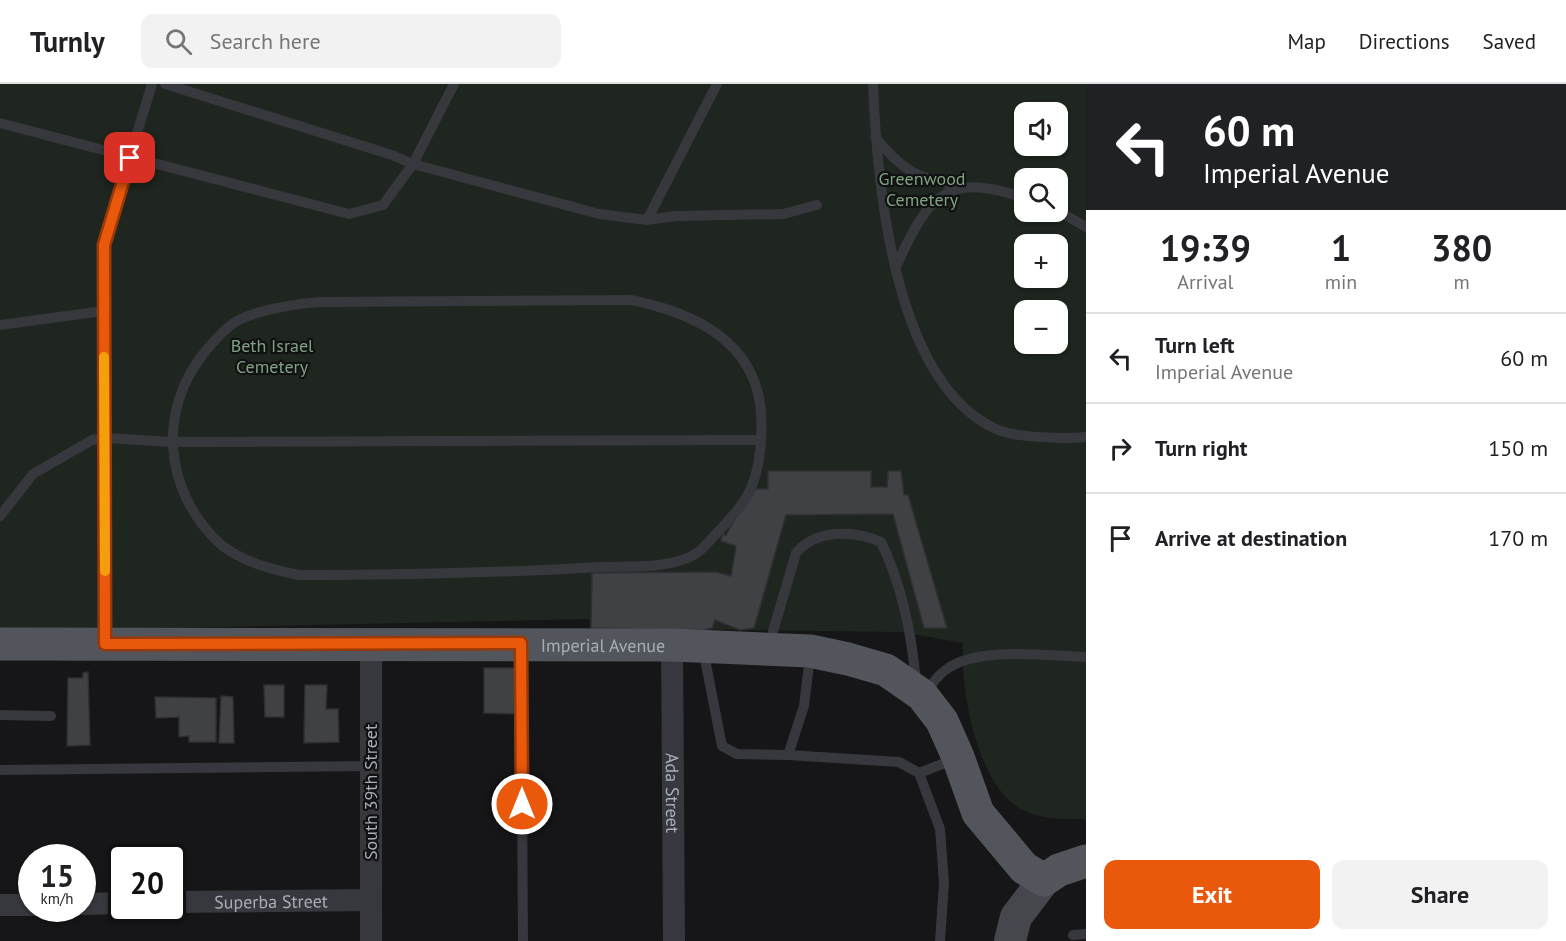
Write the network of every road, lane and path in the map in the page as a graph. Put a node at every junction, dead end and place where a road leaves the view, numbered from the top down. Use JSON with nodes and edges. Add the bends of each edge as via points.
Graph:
{"nodes":[{"id":1,"x":152,"y":84,"type":"edge"},
{"id":2,"x":165,"y":84,"type":"edge"},
{"id":3,"x":454,"y":84,"type":"edge"},
{"id":4,"x":717,"y":84,"type":"edge"},
{"id":5,"x":873,"y":84,"type":"edge"},
{"id":6,"x":0,"y":123,"type":"edge"},
{"id":7,"x":875,"y":137,"type":"junction"},
{"id":8,"x":130,"y":158,"type":"junction"},
{"id":9,"x":413,"y":164,"type":"junction"},
{"id":10,"x":959,"y":186,"type":"junction"},
{"id":11,"x":1014,"y":194,"type":"edge"},
{"id":12,"x":817,"y":205,"type":"dead end"},
{"id":13,"x":1068,"y":217,"type":"edge"},
{"id":14,"x":647,"y":220,"type":"junction"},
{"id":15,"x":1086,"y":227,"type":"edge"},
{"id":16,"x":896,"y":267,"type":"junction"},
{"id":17,"x":104,"y":311,"type":"junction"},
{"id":18,"x":0,"y":326,"type":"edge"},
{"id":19,"x":106,"y":438,"type":"junction"},
{"id":20,"x":1086,"y":438,"type":"edge"},
{"id":21,"x":760,"y":440,"type":"junction"},
{"id":22,"x":172,"y":442,"type":"junction"},
{"id":23,"x":0,"y":516,"type":"edge"},
{"id":24,"x":371,"y":643,"type":"junction"},
{"id":25,"x":521,"y":643,"type":"junction"},
{"id":26,"x":0,"y":644,"type":"edge"},
{"id":27,"x":105,"y":644,"type":"junction"},
{"id":28,"x":687,"y":645,"type":"junction"},
{"id":29,"x":768,"y":648,"type":"junction"},
{"id":30,"x":810,"y":651,"type":"junction"},
{"id":31,"x":1086,"y":657,"type":"edge"},
{"id":32,"x":920,"y":693,"type":"junction"},
{"id":33,"x":0,"y":715,"type":"edge"},
{"id":34,"x":51,"y":716,"type":"dead end"},
{"id":35,"x":788,"y":755,"type":"junction"},
{"id":36,"x":958,"y":757,"type":"junction"},
{"id":37,"x":370,"y":765,"type":"junction"},
{"id":38,"x":0,"y":770,"type":"edge"},
{"id":39,"x":919,"y":773,"type":"junction"},
{"id":40,"x":1086,"y":861,"type":"edge"},
{"id":41,"x":1044,"y":880,"type":"junction"},
{"id":42,"x":370,"y":900,"type":"junction"},
{"id":43,"x":186,"y":902,"type":"edge"},
{"id":44,"x":0,"y":905,"type":"edge"},
{"id":45,"x":18,"y":905,"type":"edge"},
{"id":46,"x":1086,"y":934,"type":"edge"},
{"id":47,"x":1073,"y":935,"type":"dead end"},
{"id":48,"x":371,"y":941,"type":"edge"},
{"id":49,"x":523,"y":941,"type":"edge"},
{"id":50,"x":674,"y":941,"type":"edge"},
{"id":51,"x":940,"y":941,"type":"edge"},
{"id":52,"x":1010,"y":941,"type":"edge"}],
"edges":[{"from":1,"to":8,"type":"lane"},
{"from":2,"to":9,"type":"lane"},
{"from":3,"to":9,"type":"lane"},
{"from":4,"to":14,"type":"lane"},
{"from":5,"to":7,"type":"lane"},
{"from":6,"to":8,"type":"lane"},
{"from":7,"to":10,"type":"lane","via":[[898,165],[929,180]]},
{"from":7,"to":16,"type":"lane"},
{"from":8,"to":9,"type":"lane","via":[[349,214],[383,205]]},
{"from":8,"to":17,"type":"lane","via":[[104,245]]},
{"from":9,"to":14,"type":"lane","via":[[599,214]]},
{"from":10,"to":11,"type":"lane"},
{"from":10,"to":16,"type":"lane","via":[[929,205]]},
{"from":12,"to":14,"type":"lane","via":[[783,214]]},
{"from":13,"to":15,"type":"lane"},
{"from":16,"to":20,"type":"lane","via":[[929,364],[963,407],[997,430],[1061,439]]},
{"from":17,"to":18,"type":"lane"},
{"from":17,"to":19,"type":"lane"},
{"from":19,"to":22,"type":"lane"},
{"from":19,"to":23,"type":"lane","via":[[92,440],[33,474]]},
{"from":19,"to":27,"type":"lane"},
{"from":21,"to":22,"type":"lane"},
{"from":21,"to":22,"type":"lane","via":[[753,483],[733,517],[697,553],[672,562],[474,573],[326,575],[278,571],[217,542],[188,503]]},
{"from":21,"to":22,"type":"lane","via":[[762,413],[756,385],[746,363],[726,340],[701,322],[665,306],[631,300],[322,302],[265,311],[235,322],[192,368],[172,422]]},
{"from":24,"to":25,"type":"main road","name":"Imperial Avenue"},
{"from":24,"to":27,"type":"main road","name":"Imperial Avenue"},
{"from":24,"to":37,"type":"street","name":"South 39th Street"},
{"from":25,"to":28,"type":"main road","name":"Imperial Avenue"},
{"from":25,"to":49,"type":"lane"},
{"from":26,"to":27,"type":"main road","name":"Imperial Avenue"},
{"from":28,"to":29,"type":"main road","name":"Imperial Avenue"},
{"from":28,"to":35,"type":"lane","via":[[722,746],[737,754]]},
{"from":28,"to":50,"type":"street","name":"Ada Street"},
{"from":29,"to":30,"type":"main road","name":"Imperial Avenue"},
{"from":29,"to":32,"type":"lane","via":[[796,553],[806,542],[824,535],[865,535],[881,542],[890,560],[913,646]]},
{"from":30,"to":32,"type":"main road","name":"Imperial Avenue","via":[[886,670]]},
{"from":30,"to":35,"type":"lane","via":[[804,706]]},
{"from":31,"to":32,"type":"lane","via":[[982,656],[946,669]]},
{"from":32,"to":36,"type":"main road","name":"Imperial Avenue","via":[[942,721]]},
{"from":33,"to":34,"type":"lane"},
{"from":35,"to":39,"type":"lane","via":[[899,762]]},
{"from":36,"to":39,"type":"lane"},
{"from":36,"to":41,"type":"main road","name":"Imperial Avenue","via":[[978,813],[1024,868]]},
{"from":37,"to":38,"type":"lane"},
{"from":37,"to":42,"type":"street","name":"South 39th Street"},
{"from":39,"to":51,"type":"lane","via":[[940,829],[944,883]]},
{"from":40,"to":41,"type":"main road"},
{"from":41,"to":52,"type":"street","via":[[1016,917]]},
{"from":42,"to":43,"type":"street","name":"Superba Street"},
{"from":42,"to":48,"type":"street","name":"South 39th Street"},
{"from":44,"to":45,"type":"street"},
{"from":46,"to":47,"type":"lane"}]}
